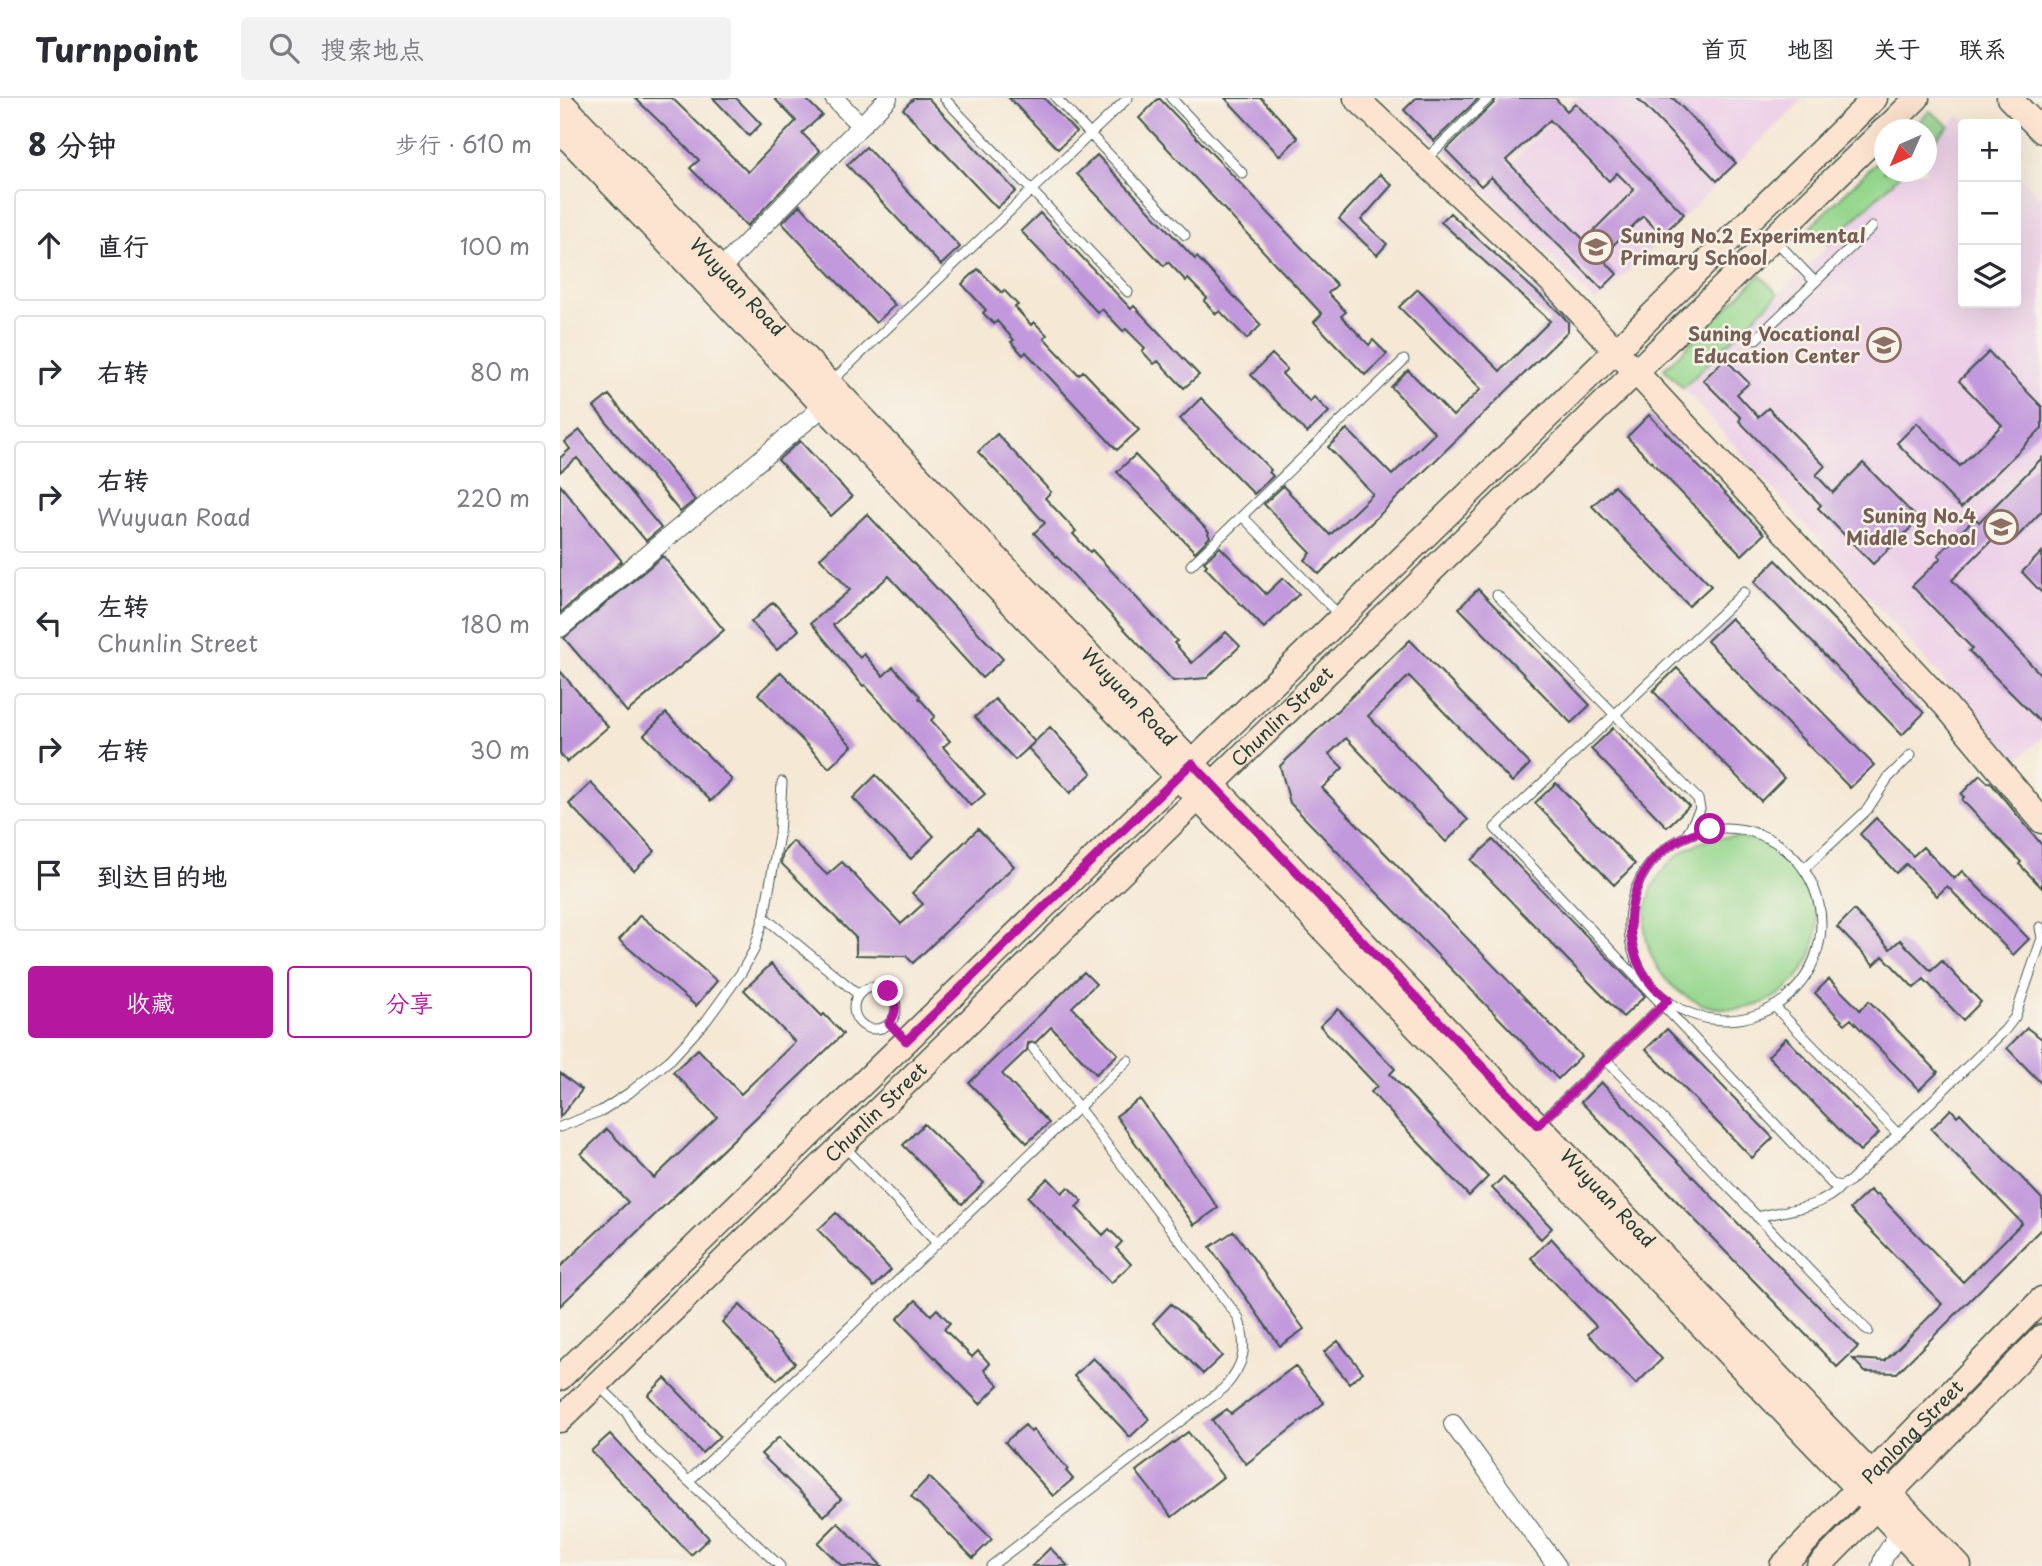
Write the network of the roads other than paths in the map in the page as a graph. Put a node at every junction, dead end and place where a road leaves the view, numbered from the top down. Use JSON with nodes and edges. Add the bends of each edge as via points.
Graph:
{"nodes":[{"id":1,"x":834,"y":98,"type":"edge"},
{"id":2,"x":888,"y":98,"type":"edge"},
{"id":3,"x":944,"y":98,"type":"edge"},
{"id":4,"x":1056,"y":98,"type":"edge"},
{"id":5,"x":1128,"y":98,"type":"edge"},
{"id":6,"x":1171,"y":98,"type":"edge"},
{"id":7,"x":1356,"y":98,"type":"edge"},
{"id":8,"x":1489,"y":98,"type":"edge"},
{"id":9,"x":1875,"y":98,"type":"edge"},
{"id":10,"x":1917,"y":98,"type":"edge"},
{"id":11,"x":2009,"y":98,"type":"edge"},
{"id":12,"x":560,"y":101,"type":"edge"},
{"id":13,"x":1896,"y":119,"type":"edge"},
{"id":14,"x":861,"y":126,"type":"junction"},
{"id":15,"x":560,"y":130,"type":"edge"},
{"id":16,"x":2042,"y":131,"type":"edge"},
{"id":17,"x":1090,"y":134,"type":"junction"},
{"id":18,"x":1874,"y":141,"type":"edge"},
{"id":19,"x":1424,"y":162,"type":"junction"},
{"id":20,"x":1243,"y":174,"type":"dead end"},
{"id":21,"x":1032,"y":190,"type":"junction"},
{"id":22,"x":1872,"y":227,"type":"dead end"},
{"id":23,"x":1185,"y":235,"type":"dead end"},
{"id":24,"x":1773,"y":238,"type":"junction"},
{"id":25,"x":721,"y":269,"type":"junction"},
{"id":26,"x":1815,"y":282,"type":"junction"},
{"id":27,"x":1128,"y":292,"type":"dead end"},
{"id":28,"x":1756,"y":339,"type":"dead end"},
{"id":29,"x":1616,"y":350,"type":"junction"},
{"id":30,"x":1404,"y":359,"type":"dead end"},
{"id":31,"x":1636,"y":372,"type":"junction"},
{"id":32,"x":827,"y":395,"type":"junction"},
{"id":33,"x":1242,"y":516,"type":"junction"},
{"id":34,"x":1191,"y":565,"type":"dead end"},
{"id":35,"x":1744,"y":592,"type":"dead end"},
{"id":36,"x":1497,"y":596,"type":"dead end"},
{"id":37,"x":1341,"y":618,"type":"junction"},
{"id":38,"x":560,"y":628,"type":"edge"},
{"id":39,"x":1615,"y":715,"type":"junction"},
{"id":40,"x":1911,"y":755,"type":"dead end"},
{"id":41,"x":1185,"y":770,"type":"junction"},
{"id":42,"x":782,"y":782,"type":"dead end"},
{"id":43,"x":1205,"y":791,"type":"junction"},
{"id":44,"x":2042,"y":821,"type":"edge"},
{"id":45,"x":1686,"y":836,"type":"junction"},
{"id":46,"x":1804,"y":869,"type":"junction"},
{"id":47,"x":764,"y":917,"type":"junction"},
{"id":48,"x":2040,"y":927,"type":"dead end"},
{"id":49,"x":858,"y":993,"type":"junction"},
{"id":50,"x":1665,"y":1003,"type":"junction"},
{"id":51,"x":1774,"y":1006,"type":"junction"},
{"id":52,"x":898,"y":1032,"type":"junction"},
{"id":53,"x":1033,"y":1048,"type":"dead end"},
{"id":54,"x":1128,"y":1060,"type":"dead end"},
{"id":55,"x":1606,"y":1060,"type":"junction"},
{"id":56,"x":1078,"y":1107,"type":"junction"},
{"id":57,"x":1538,"y":1125,"type":"junction"},
{"id":58,"x":560,"y":1127,"type":"edge"},
{"id":59,"x":1898,"y":1134,"type":"junction"},
{"id":60,"x":843,"y":1145,"type":"junction"},
{"id":61,"x":1841,"y":1186,"type":"junction"},
{"id":62,"x":1757,"y":1217,"type":"junction"},
{"id":63,"x":937,"y":1243,"type":"junction"},
{"id":64,"x":2042,"y":1299,"type":"edge"},
{"id":65,"x":1868,"y":1331,"type":"dead end"},
{"id":66,"x":2042,"y":1337,"type":"edge"},
{"id":67,"x":562,"y":1370,"type":"edge"},
{"id":68,"x":597,"y":1384,"type":"junction"},
{"id":69,"x":560,"y":1420,"type":"edge"},
{"id":70,"x":1453,"y":1424,"type":"dead end"},
{"id":71,"x":689,"y":1481,"type":"junction"},
{"id":72,"x":1864,"y":1481,"type":"junction"},
{"id":73,"x":1883,"y":1501,"type":"junction"},
{"id":74,"x":1899,"y":1533,"type":"junction"},
{"id":75,"x":780,"y":1566,"type":"edge"},
{"id":76,"x":991,"y":1566,"type":"edge"},
{"id":77,"x":1557,"y":1566,"type":"edge"},
{"id":78,"x":1782,"y":1566,"type":"edge"},
{"id":79,"x":1819,"y":1566,"type":"edge"},
{"id":80,"x":1881,"y":1566,"type":"edge"},
{"id":81,"x":1931,"y":1566,"type":"edge"},
{"id":82,"x":1959,"y":1566,"type":"edge"}],
"edges":[{"from":1,"to":14,"type":"street"},
{"from":2,"to":14,"type":"street"},
{"from":3,"to":21,"type":"lane"},
{"from":4,"to":17,"type":"lane"},
{"from":5,"to":17,"type":"lane"},
{"from":6,"to":20,"type":"lane"},
{"from":7,"to":19,"type":"main road"},
{"from":8,"to":19,"type":"lane"},
{"from":9,"to":29,"type":"main road","name":"Chunlin Street"},
{"from":10,"to":13,"type":"main road","name":"Chunlin Street"},
{"from":11,"to":16,"type":"main road"},
{"from":12,"to":25,"type":"main road","name":"Wuyuan Road"},
{"from":14,"to":25,"type":"street"},
{"from":15,"to":32,"type":"main road","name":"Wuyuan Road"},
{"from":17,"to":21,"type":"lane"},
{"from":17,"to":23,"type":"lane"},
{"from":18,"to":24,"type":"main road","name":"Chunlin Street"},
{"from":19,"to":29,"type":"main road","via":[[1553,283]]},
{"from":21,"to":27,"type":"lane"},
{"from":21,"to":32,"type":"lane"},
{"from":22,"to":26,"type":"lane"},
{"from":24,"to":26,"type":"lane"},
{"from":24,"to":31,"type":"main road","name":"Chunlin Street"},
{"from":25,"to":32,"type":"main road","name":"Wuyuan Road"},
{"from":26,"to":28,"type":"lane"},
{"from":29,"to":31,"type":"main road"},
{"from":29,"to":37,"type":"main road","name":"Chunlin Street"},
{"from":30,"to":33,"type":"lane"},
{"from":31,"to":43,"type":"main road","name":"Chunlin Street"},
{"from":31,"to":44,"type":"main road","via":[[1946,706]]},
{"from":32,"to":38,"type":"street"},
{"from":32,"to":41,"type":"main road","name":"Wuyuan Road"},
{"from":33,"to":34,"type":"lane"},
{"from":33,"to":37,"type":"lane"},
{"from":35,"to":39,"type":"lane"},
{"from":36,"to":39,"type":"lane"},
{"from":37,"to":41,"type":"main road","name":"Chunlin Street"},
{"from":39,"to":45,"type":"lane","via":[[1698,799],[1700,809]]},
{"from":39,"to":50,"type":"lane","via":[[1495,828]]},
{"from":40,"to":46,"type":"lane","via":[[1888,778],[1867,810]]},
{"from":41,"to":43,"type":"main road","name":"Wuyuan Road"},
{"from":41,"to":52,"type":"main road","name":"Chunlin Street"},
{"from":42,"to":47,"type":"lane","via":[[779,835]]},
{"from":43,"to":57,"type":"main road","name":"Wuyuan Road"},
{"from":43,"to":60,"type":"main road","name":"Chunlin Street"},
{"from":43,"to":72,"type":"main road","name":"Wuyuan Road"},
{"from":45,"to":46,"type":"lane","via":[[1725,828],[1755,833],[1782,847]]},
{"from":45,"to":50,"type":"lane","via":[[1650,863],[1636,887],[1630,914],[1636,960]]},
{"from":46,"to":51,"type":"lane","via":[[1821,911],[1820,942],[1801,984]]},
{"from":47,"to":49,"type":"lane"},
{"from":47,"to":58,"type":"lane","via":[[747,962],[687,1044],[629,1093],[601,1111]]},
{"from":48,"to":59,"type":"lane","via":[[2042,938],[2015,1017]]},
{"from":49,"to":52,"type":"lane","via":[[853,1009],[859,1022]]},
{"from":49,"to":52,"type":"lane","via":[[875,986],[888,991],[896,1003]]},
{"from":50,"to":51,"type":"lane","via":[[1720,1020],[1750,1017]]},
{"from":50,"to":55,"type":"lane"},
{"from":50,"to":61,"type":"lane","via":[[1832,1184]]},
{"from":51,"to":59,"type":"lane"},
{"from":52,"to":67,"type":"main road","name":"Chunlin Street"},
{"from":53,"to":56,"type":"lane"},
{"from":54,"to":56,"type":"lane"},
{"from":55,"to":57,"type":"lane"},
{"from":55,"to":62,"type":"lane"},
{"from":56,"to":63,"type":"lane"},
{"from":56,"to":76,"type":"lane","via":[[1238,1317],[1243,1332],[1242,1362],[1224,1388]]},
{"from":57,"to":72,"type":"main road","name":"Wuyuan Road"},
{"from":59,"to":61,"type":"lane"},
{"from":60,"to":63,"type":"lane"},
{"from":60,"to":68,"type":"main road","name":"Chunlin Street"},
{"from":61,"to":62,"type":"lane","via":[[1822,1201]]},
{"from":62,"to":65,"type":"lane"},
{"from":63,"to":71,"type":"lane"},
{"from":64,"to":72,"type":"main road","name":"Panlong Street"},
{"from":66,"to":73,"type":"main road","name":"Panlong Street"},
{"from":68,"to":69,"type":"main road","name":"Chunlin Street"},
{"from":68,"to":71,"type":"lane","via":[[626,1412],[642,1438]]},
{"from":70,"to":77,"type":"street"},
{"from":71,"to":75,"type":"lane"},
{"from":72,"to":73,"type":"main road","name":"Wuyuan Road"},
{"from":72,"to":78,"type":"main road","name":"Panlong Street"},
{"from":73,"to":74,"type":"main road","name":"Wuyuan Road"},
{"from":73,"to":79,"type":"main road","name":"Panlong Street"},
{"from":73,"to":82,"type":"main road","name":"Wuyuan Road"},
{"from":74,"to":80,"type":"street"},
{"from":74,"to":81,"type":"main road","name":"Wuyuan Road"}]}
